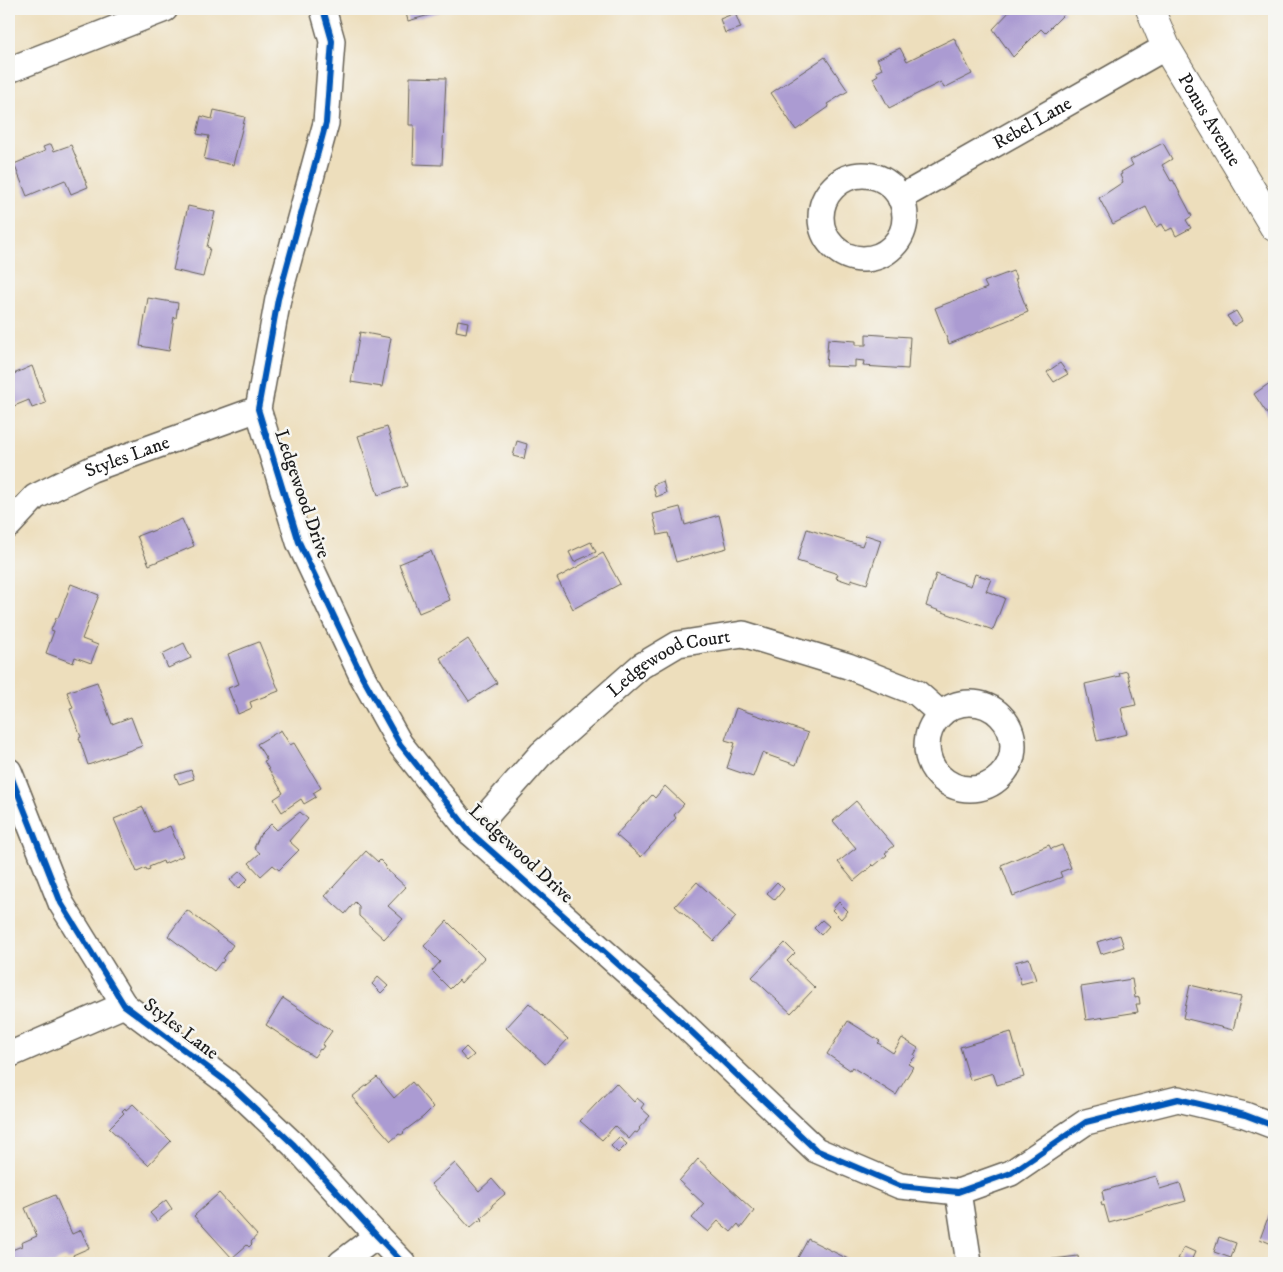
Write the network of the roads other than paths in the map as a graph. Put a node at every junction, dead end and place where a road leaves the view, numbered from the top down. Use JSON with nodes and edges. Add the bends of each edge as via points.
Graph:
{"nodes":[{"id":1,"x":165,"y":9,"type":"edge"},
{"id":2,"x":323,"y":9,"type":"edge"},
{"id":3,"x":1150,"y":9,"type":"edge"},
{"id":4,"x":1166,"y":47,"type":"junction"},
{"id":5,"x":9,"y":70,"type":"edge"},
{"id":6,"x":900,"y":198,"type":"dead end"},
{"id":7,"x":1274,"y":227,"type":"edge"},
{"id":8,"x":258,"y":409,"type":"junction"},
{"id":9,"x":9,"y":525,"type":"edge"},
{"id":10,"x":941,"y":714,"type":"dead end"},
{"id":11,"x":9,"y":771,"type":"edge"},
{"id":12,"x":471,"y":833,"type":"junction"},
{"id":13,"x":124,"y":1005,"type":"junction"},
{"id":14,"x":9,"y":1055,"type":"edge"},
{"id":15,"x":1274,"y":1126,"type":"edge"},
{"id":16,"x":958,"y":1192,"type":"junction"},
{"id":17,"x":377,"y":1236,"type":"junction"},
{"id":18,"x":341,"y":1263,"type":"edge"},
{"id":19,"x":403,"y":1263,"type":"edge"},
{"id":20,"x":969,"y":1263,"type":"edge"}],
"edges":[{"from":1,"to":5,"type":"street"},
{"from":2,"to":8,"type":"street","name":"Ledgewood Drive","via":[[332,41],[326,122],[278,299]]},
{"from":3,"to":4,"type":"street","name":"Ponus Avenue"},
{"from":4,"to":6,"type":"street","name":"Rebel Lane"},
{"from":4,"to":7,"type":"street","name":"Ponus Avenue"},
{"from":8,"to":9,"type":"street","name":"Styles Lane","via":[[92,469],[35,497]]},
{"from":8,"to":12,"type":"street","name":"Ledgewood Drive","via":[[299,542],[362,676],[400,744]]},
{"from":10,"to":12,"type":"street","name":"Ledgewood Court","via":[[917,693],[848,666],[743,634],[678,644],[641,666],[541,754]]},
{"from":11,"to":13,"type":"street","name":"Styles Lane","via":[[61,903]]},
{"from":12,"to":16,"type":"street","name":"Ledgewood Drive","via":[[656,998],[816,1150],[900,1186]]},
{"from":13,"to":14,"type":"street","name":"Styles Lane"},
{"from":13,"to":17,"type":"street","name":"Styles Lane","via":[[247,1101],[294,1145]]},
{"from":15,"to":16,"type":"street","name":"Ledgewood Drive","via":[[1178,1099],[1086,1122],[1010,1173]]},
{"from":16,"to":20,"type":"street"},
{"from":17,"to":18,"type":"street"},
{"from":17,"to":19,"type":"street","name":"Styles Lane"}]}
